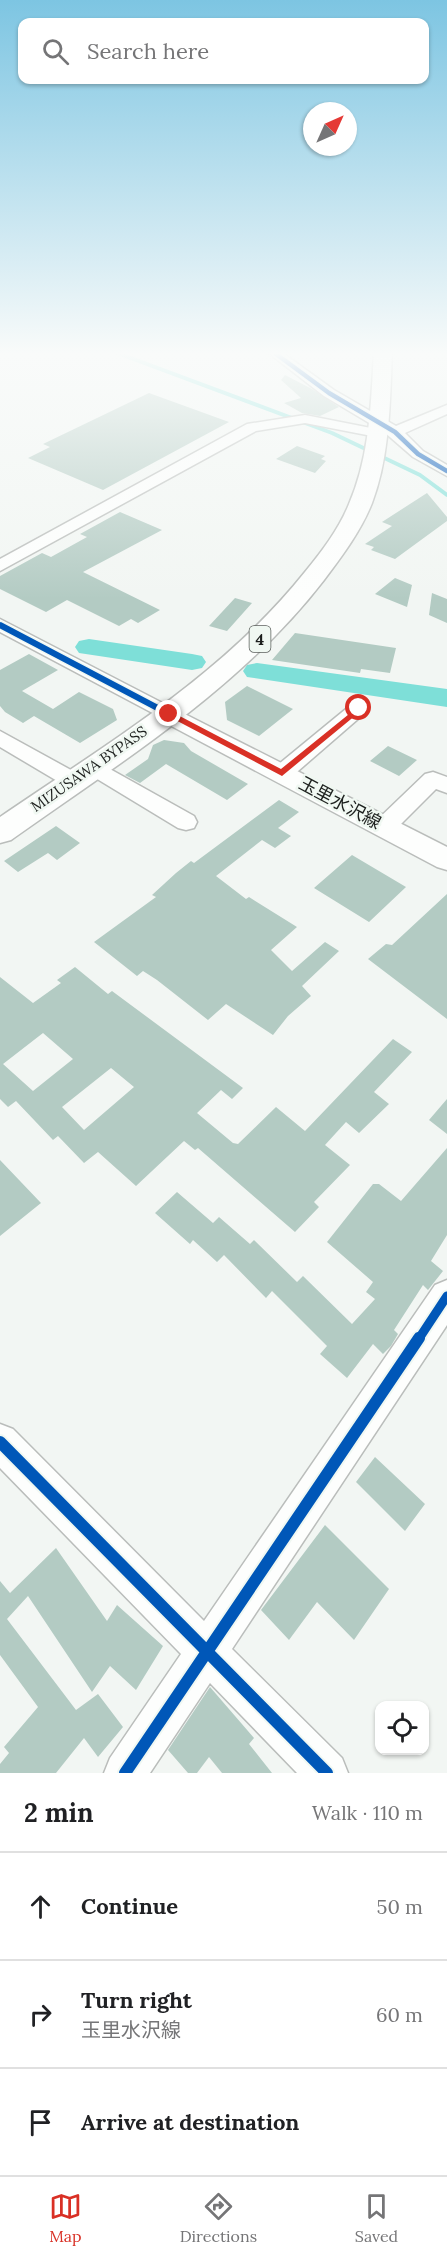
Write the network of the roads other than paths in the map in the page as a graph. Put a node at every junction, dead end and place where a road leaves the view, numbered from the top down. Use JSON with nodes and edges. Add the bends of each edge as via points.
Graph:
{"nodes":[{"id":1,"x":240,"y":434,"type":"edge"},
{"id":2,"x":383,"y":434,"type":"edge"},
{"id":3,"x":389,"y":434,"type":"edge"},
{"id":4,"x":447,"y":471,"type":"edge"},
{"id":5,"x":0,"y":566,"type":"edge"},
{"id":6,"x":0,"y":625,"type":"edge"},
{"id":7,"x":359,"y":708,"type":"dead end"},
{"id":8,"x":169,"y":714,"type":"junction"},
{"id":9,"x":0,"y":738,"type":"edge"},
{"id":10,"x":82,"y":773,"type":"junction"},
{"id":11,"x":282,"y":773,"type":"junction"},
{"id":12,"x":447,"y":786,"type":"edge"},
{"id":13,"x":186,"y":822,"type":"dead end"},
{"id":14,"x":384,"y":826,"type":"junction"},
{"id":15,"x":0,"y":832,"type":"edge"},
{"id":16,"x":447,"y":860,"type":"edge"},
{"id":17,"x":447,"y":1296,"type":"edge"},
{"id":18,"x":0,"y":1442,"type":"edge"},
{"id":19,"x":207,"y":1652,"type":"junction"},
{"id":20,"x":125,"y":1773,"type":"edge"},
{"id":21,"x":327,"y":1773,"type":"edge"}],
"edges":[{"from":1,"to":5,"type":"street"},
{"from":2,"to":8,"type":"highway","name":"MIZUSAWA BYPASS","number":"4","via":[[349,528],[315,577],[286,613],[235,663]]},
{"from":3,"to":4,"type":"street"},
{"from":6,"to":8,"type":"street"},
{"from":7,"to":11,"type":"street"},
{"from":8,"to":10,"type":"highway","name":"MIZUSAWA BYPASS","number":"4"},
{"from":8,"to":11,"type":"main road","name":"玉里水沢線"},
{"from":9,"to":10,"type":"street"},
{"from":10,"to":13,"type":"street"},
{"from":10,"to":15,"type":"highway","name":"MIZUSAWA BYPASS","number":"4"},
{"from":11,"to":14,"type":"main road","name":"玉里水沢線"},
{"from":12,"to":14,"type":"street","via":[[433,779]]},
{"from":14,"to":16,"type":"main road","name":"玉里水沢線"},
{"from":17,"to":19,"type":"street"},
{"from":18,"to":19,"type":"street"},
{"from":19,"to":20,"type":"street"},
{"from":19,"to":21,"type":"street"}]}
